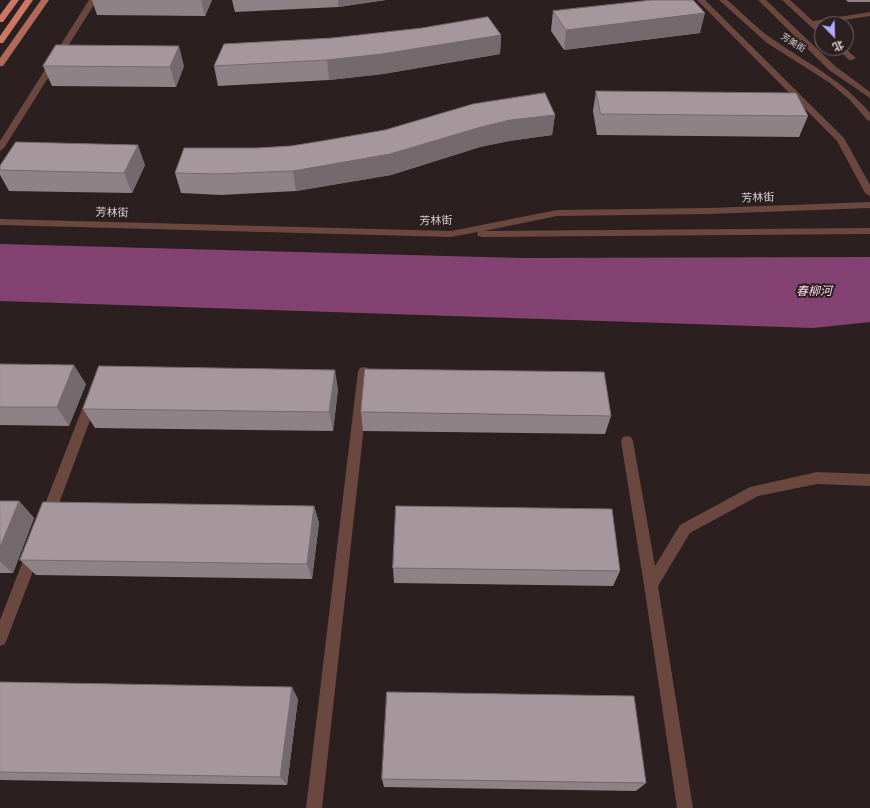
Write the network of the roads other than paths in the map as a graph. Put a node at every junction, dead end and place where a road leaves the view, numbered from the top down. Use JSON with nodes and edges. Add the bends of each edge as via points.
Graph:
{"nodes":[{"id":1,"x":15,"y":0,"type":"edge"},
{"id":2,"x":29,"y":0,"type":"edge"},
{"id":3,"x":45,"y":0,"type":"edge"},
{"id":4,"x":93,"y":0,"type":"edge"},
{"id":5,"x":701,"y":0,"type":"edge"},
{"id":6,"x":723,"y":0,"type":"edge"},
{"id":7,"x":762,"y":0,"type":"edge"},
{"id":8,"x":786,"y":0,"type":"edge"},
{"id":9,"x":870,"y":14,"type":"edge"},
{"id":10,"x":0,"y":20,"type":"edge"},
{"id":11,"x":812,"y":23,"type":"joint"},
{"id":12,"x":0,"y":40,"type":"edge"},
{"id":13,"x":0,"y":64,"type":"edge"},
{"id":14,"x":870,"y":96,"type":"edge"},
{"id":15,"x":870,"y":118,"type":"edge"},
{"id":16,"x":0,"y":148,"type":"edge"},
{"id":17,"x":870,"y":193,"type":"edge"},
{"id":18,"x":870,"y":206,"type":"edge"},
{"id":19,"x":0,"y":222,"type":"edge"},
{"id":20,"x":870,"y":231,"type":"edge"},
{"id":21,"x":451,"y":234,"type":"junction"},
{"id":22,"x":364,"y":371,"type":"edge"},
{"id":23,"x":98,"y":383,"type":"edge"},
{"id":24,"x":627,"y":441,"type":"dead end"},
{"id":25,"x":870,"y":480,"type":"edge"},
{"id":26,"x":42,"y":530,"type":"edge"},
{"id":27,"x":36,"y":544,"type":"edge"},
{"id":28,"x":651,"y":585,"type":"junction"},
{"id":29,"x":0,"y":639,"type":"edge"},
{"id":30,"x":314,"y":808,"type":"edge"},
{"id":31,"x":685,"y":808,"type":"edge"}],
"edges":[{"from":1,"to":10,"type":"highway"},
{"from":2,"to":12,"type":"highway"},
{"from":3,"to":13,"type":"main road"},
{"from":4,"to":16,"type":"street"},
{"from":5,"to":17,"type":"street","via":[[841,140]]},
{"from":6,"to":15,"type":"street","name":"芳美街","via":[[770,41],[833,81],[854,98]]},
{"from":7,"to":14,"type":"street","name":"芳美街","via":[[832,68]]},
{"from":8,"to":11,"type":"street"},
{"from":9,"to":11,"type":"street"},
{"from":18,"to":21,"type":"street","name":"芳林街","via":[[557,213]]},
{"from":19,"to":21,"type":"street","name":"芳林街"},
{"from":20,"to":21,"type":"street"},
{"from":22,"to":30,"type":"street"},
{"from":23,"to":26,"type":"street"},
{"from":24,"to":28,"type":"street"},
{"from":25,"to":28,"type":"street","via":[[817,478],[755,491],[684,529]]},
{"from":27,"to":29,"type":"street"},
{"from":28,"to":31,"type":"street"}]}
